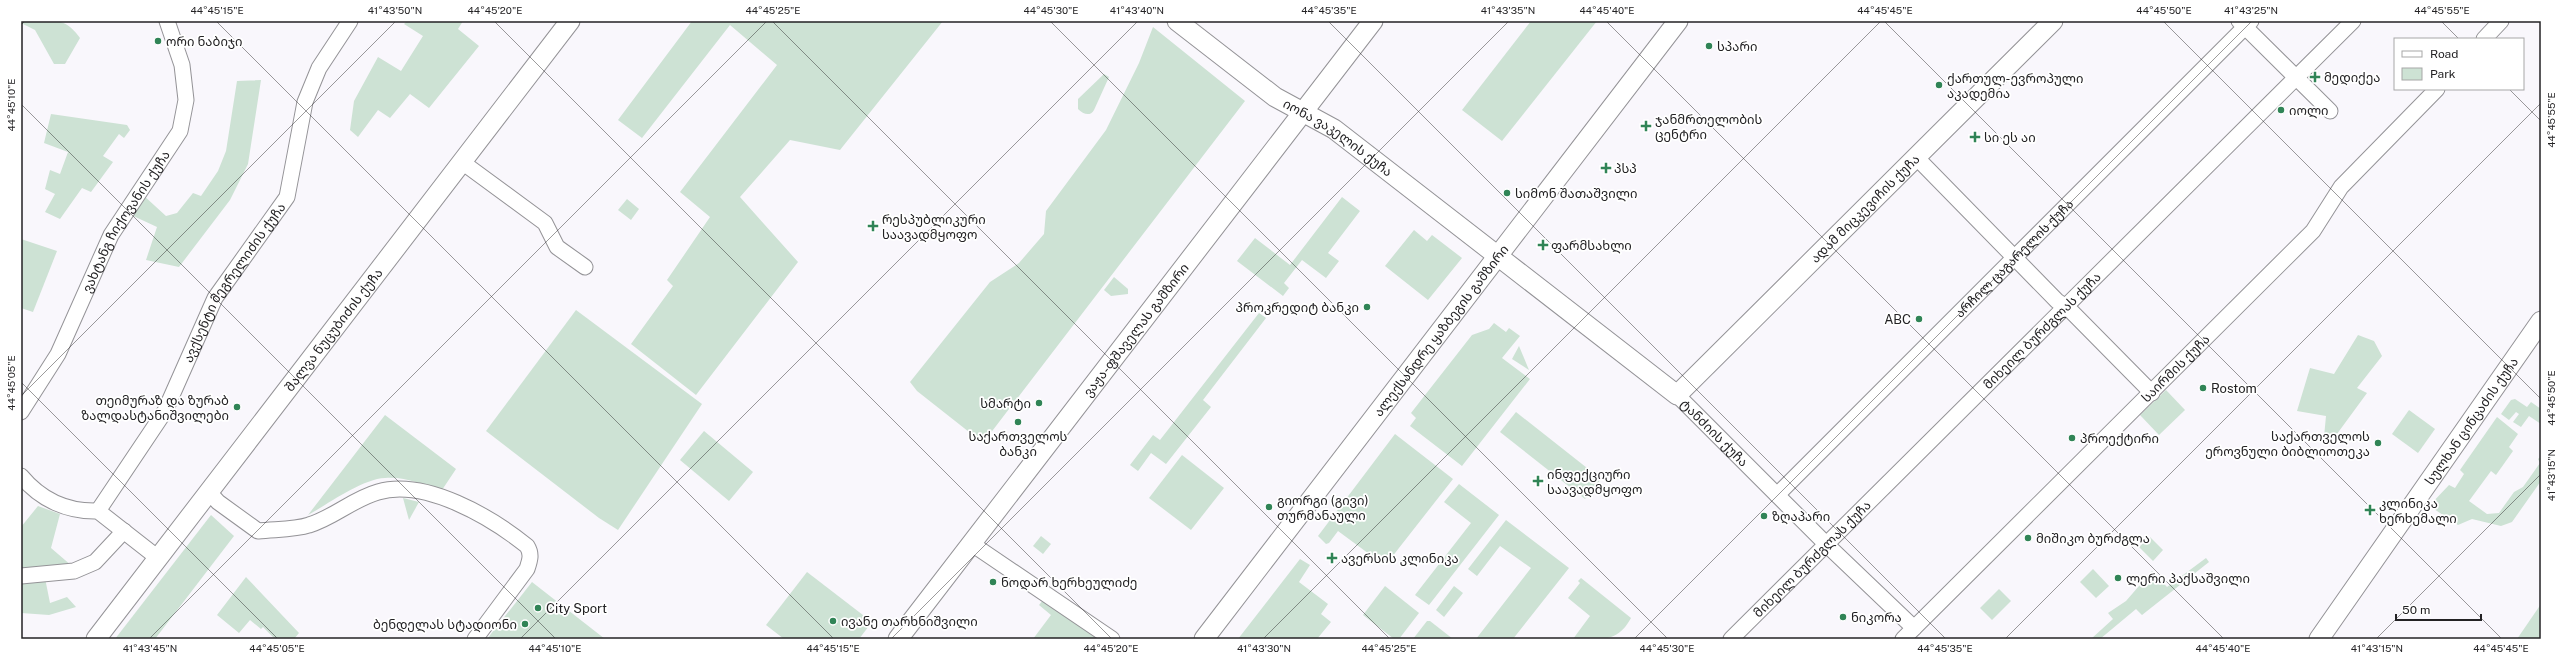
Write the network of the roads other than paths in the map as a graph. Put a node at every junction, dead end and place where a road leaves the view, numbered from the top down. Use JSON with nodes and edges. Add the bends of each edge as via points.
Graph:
{"nodes":[{"id":1,"x":167,"y":21,"type":"edge"},
{"id":2,"x":350,"y":21,"type":"edge"},
{"id":3,"x":570,"y":21,"type":"edge"},
{"id":4,"x":1177,"y":21,"type":"edge"},
{"id":5,"x":1373,"y":21,"type":"edge"},
{"id":6,"x":1678,"y":21,"type":"edge"},
{"id":7,"x":2053,"y":21,"type":"edge"},
{"id":8,"x":2353,"y":21,"type":"edge"},
{"id":9,"x":2501,"y":21,"type":"edge"},
{"id":10,"x":2245,"y":23,"type":"edge"},
{"id":11,"x":2485,"y":38,"type":"edge"},
{"id":12,"x":2297,"y":78,"type":"junction"},
{"id":13,"x":2436,"y":90,"type":"edge"},
{"id":14,"x":2330,"y":110,"type":"dead end"},
{"id":15,"x":1304,"y":112,"type":"junction"},
{"id":16,"x":1916,"y":157,"type":"junction"},
{"id":17,"x":462,"y":162,"type":"junction"},
{"id":18,"x":1498,"y":255,"type":"junction"},
{"id":19,"x":2013,"y":257,"type":"junction"},
{"id":20,"x":585,"y":267,"type":"dead end"},
{"id":21,"x":2064,"y":306,"type":"junction"},
{"id":22,"x":2541,"y":321,"type":"edge"},
{"id":23,"x":2152,"y":393,"type":"junction"},
{"id":24,"x":1677,"y":395,"type":"junction"},
{"id":25,"x":21,"y":412,"type":"edge"},
{"id":26,"x":21,"y":476,"type":"edge"},
{"id":27,"x":209,"y":492,"type":"junction"},
{"id":28,"x":1777,"y":495,"type":"junction"},
{"id":29,"x":98,"y":511,"type":"junction"},
{"id":30,"x":124,"y":531,"type":"junction"},
{"id":31,"x":972,"y":544,"type":"junction"},
{"id":32,"x":1826,"y":544,"type":"junction"},
{"id":33,"x":158,"y":558,"type":"junction"},
{"id":34,"x":21,"y":576,"type":"edge"},
{"id":35,"x":1914,"y":628,"type":"junction"},
{"id":36,"x":96,"y":639,"type":"edge"},
{"id":37,"x":476,"y":639,"type":"edge"},
{"id":38,"x":898,"y":639,"type":"edge"},
{"id":39,"x":1112,"y":639,"type":"edge"},
{"id":40,"x":1204,"y":639,"type":"edge"},
{"id":41,"x":1731,"y":639,"type":"edge"},
{"id":42,"x":1903,"y":639,"type":"edge"},
{"id":43,"x":2318,"y":639,"type":"edge"}],
"edges":[{"from":1,"to":25,"type":"street","name":"ვახტანგ ჩიქოვანის ქუჩა","via":[[182,65],[186,100],[180,131],[111,234],[58,354]]},
{"from":2,"to":29,"type":"street","name":"ავქსენტი მეგრელიძის ქუჩა","via":[[319,68],[305,102],[287,196],[214,298],[165,412]]},
{"from":3,"to":17,"type":"main road","name":"შალვა ნუცუბიძის ქუჩა"},
{"from":4,"to":15,"type":"main road","name":"იონა ვაკელის ქუჩა","via":[[1276,97]]},
{"from":5,"to":15,"type":"main road","name":"ვაჟა-ფშაველას გამზირი"},
{"from":6,"to":18,"type":"main road","name":"ალექსანდრე ყაზბეგის გამზირი"},
{"from":7,"to":16,"type":"main road","name":"ადამ მიცკევიჩის ქუჩა"},
{"from":8,"to":12,"type":"street","name":"მიხეილ ბურძგლას ქუჩა"},
{"from":9,"to":11,"type":"street"},
{"from":10,"to":12,"type":"street"},
{"from":10,"to":19,"type":"street","name":"არჩილ ცაგარელის ქუჩა"},
{"from":12,"to":14,"type":"street"},
{"from":12,"to":21,"type":"street","name":"მიხეილ ბურძგლას ქუჩა"},
{"from":13,"to":23,"type":"street","name":"საირმის ქუჩა","via":[[2341,187],[2313,230]]},
{"from":15,"to":18,"type":"main road","name":"იონა ვაკელის ქუჩა","via":[[1334,129]]},
{"from":15,"to":31,"type":"main road","name":"ვაჟა-ფშაველას გამზირი"},
{"from":16,"to":19,"type":"street"},
{"from":16,"to":24,"type":"main road","name":"ადამ მიცკევიჩის ქუჩა"},
{"from":17,"to":20,"type":"street","via":[[545,223],[557,247]]},
{"from":17,"to":27,"type":"main road","name":"შალვა ნუცუბიძის ქუჩა"},
{"from":18,"to":24,"type":"main road","name":"ტანძიის ქუჩა"},
{"from":18,"to":40,"type":"main road","name":"ალექსანდრე ყაზბეგის გამზირი"},
{"from":19,"to":21,"type":"street"},
{"from":19,"to":28,"type":"street","name":"არჩილ ცაგარელის ქუჩა"},
{"from":21,"to":23,"type":"street"},
{"from":21,"to":32,"type":"street","name":"მიხეილ ბურძგლას ქუჩა"},
{"from":22,"to":43,"type":"main road","name":"სულხან ცინცაძის ქუჩა"},
{"from":23,"to":35,"type":"street","name":"საირმის ქუჩა"},
{"from":24,"to":28,"type":"street","name":"ტანძიის ქუჩა"},
{"from":26,"to":29,"type":"street","via":[[46,498],[65,508],[85,512]]},
{"from":27,"to":33,"type":"main road","name":"შალვა ნუცუბიძის ქუჩა"},
{"from":27,"to":37,"type":"street","via":[[218,502],[258,531],[309,525],[376,492],[397,488],[413,489],[486,516],[527,546],[530,560],[527,569]]},
{"from":28,"to":32,"type":"street","name":"ტანძიის ქუჩა"},
{"from":29,"to":30,"type":"street"},
{"from":30,"to":33,"type":"street"},
{"from":30,"to":34,"type":"street","via":[[95,562],[74,571]]},
{"from":31,"to":38,"type":"main road","name":"ვაჟა-ფშაველას გამზირი"},
{"from":31,"to":39,"type":"street"},
{"from":32,"to":35,"type":"street","name":"ტანძიის ქუჩა"},
{"from":32,"to":41,"type":"street","name":"მიხეილ ბურძგლას ქუჩა"},
{"from":33,"to":36,"type":"main road","name":"შალვა ნუცუბიძის ქუჩა"},
{"from":35,"to":42,"type":"street","name":"საირმის ქუჩა"}]}
